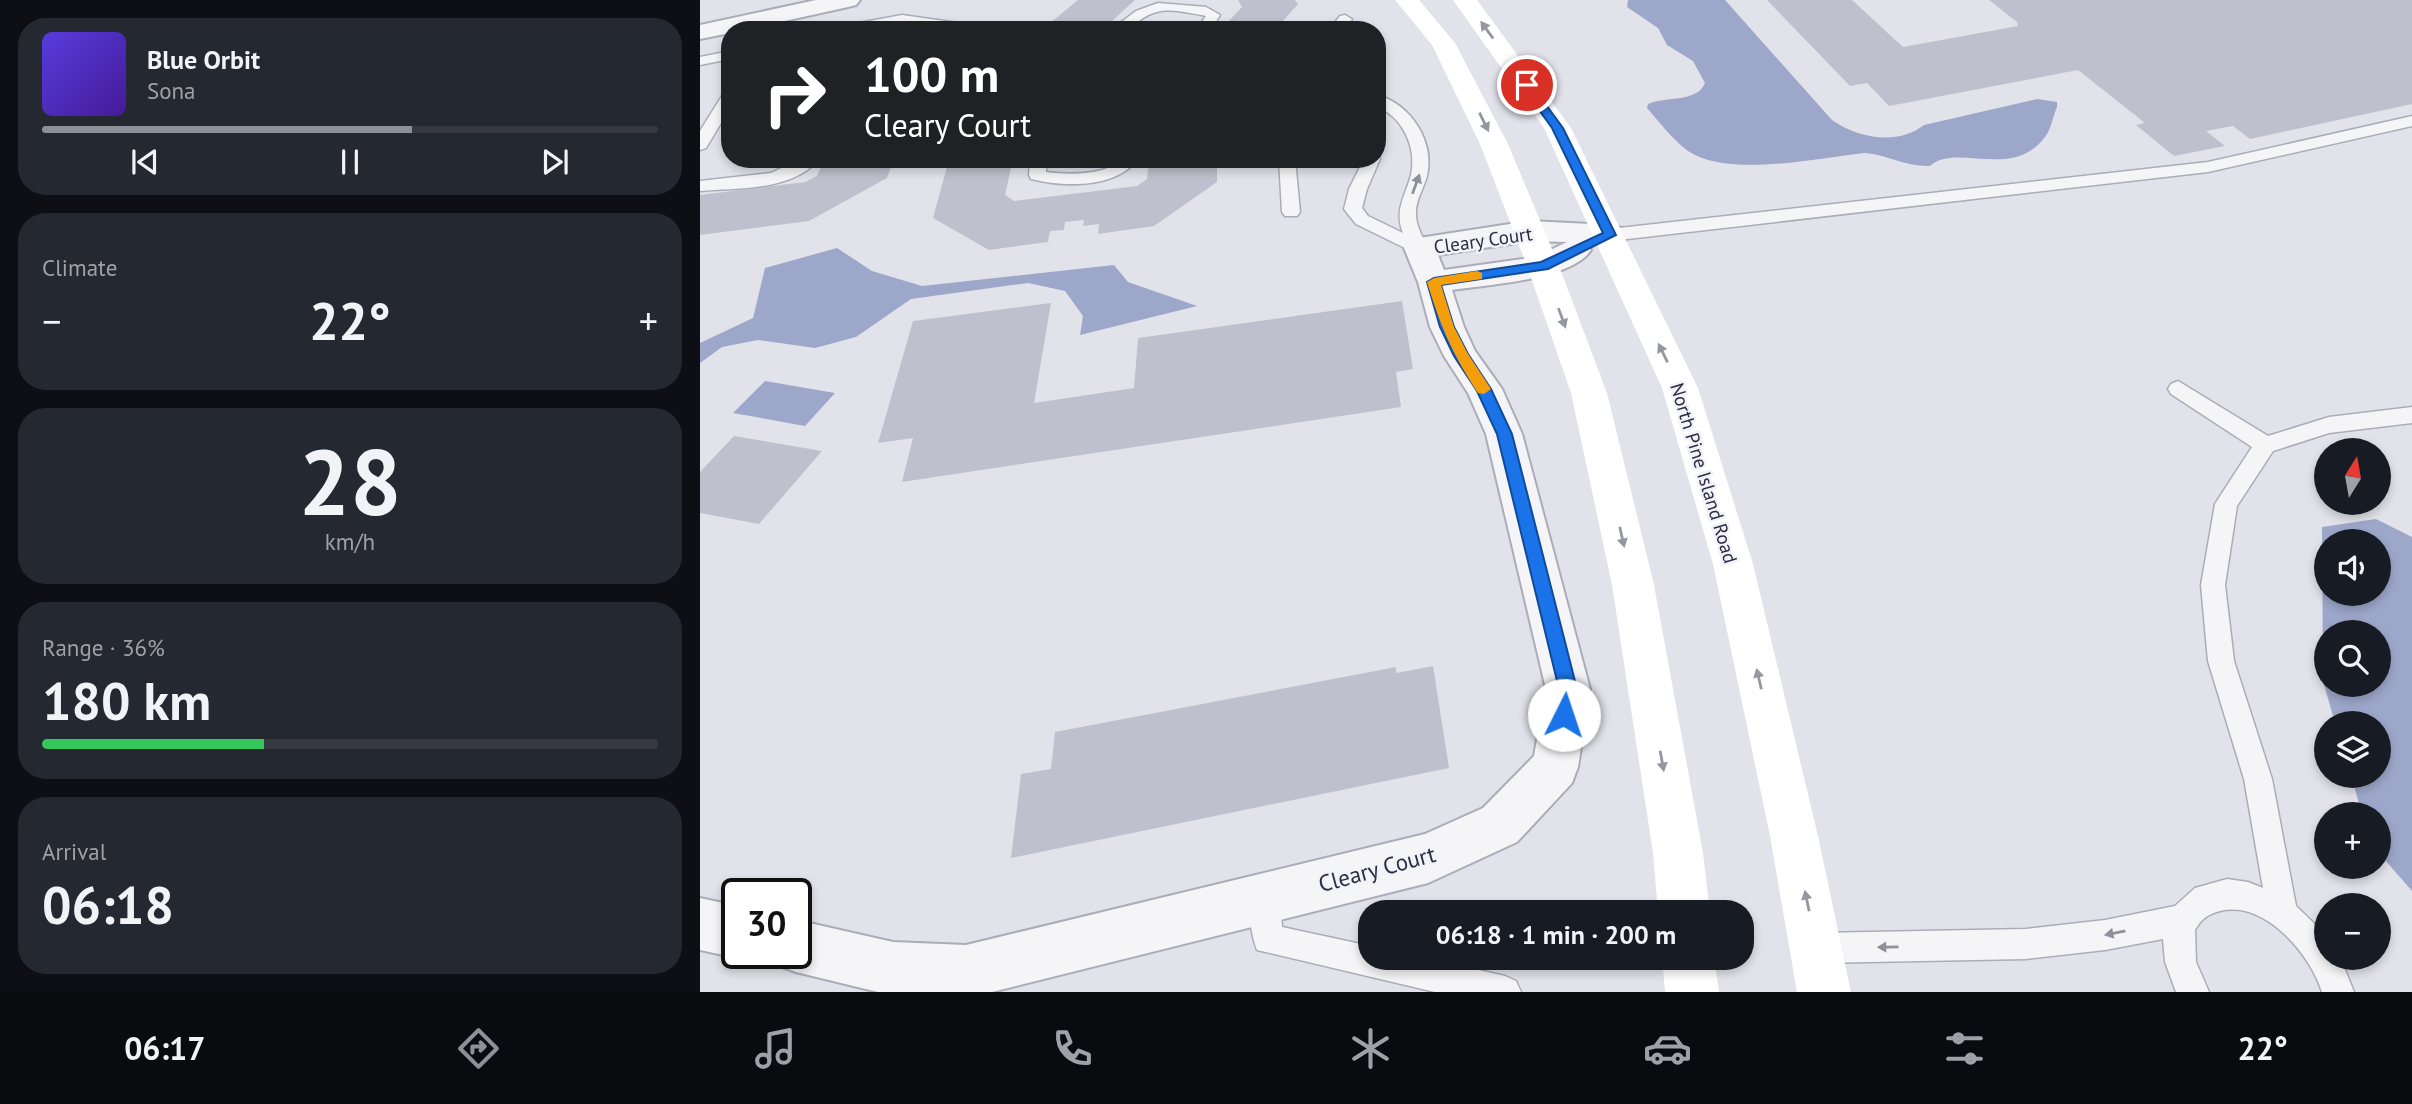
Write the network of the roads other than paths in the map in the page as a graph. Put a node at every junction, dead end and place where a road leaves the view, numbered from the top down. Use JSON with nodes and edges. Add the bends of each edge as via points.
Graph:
{"nodes":[{"id":1,"x":753,"y":0,"type":"edge"},
{"id":2,"x":848,"y":0,"type":"edge"},
{"id":3,"x":1407,"y":0,"type":"edge"},
{"id":4,"x":1465,"y":0,"type":"edge"},
{"id":5,"x":700,"y":10,"type":"edge"},
{"id":6,"x":751,"y":21,"type":"edge"},
{"id":7,"x":882,"y":21,"type":"edge"},
{"id":8,"x":916,"y":21,"type":"edge"},
{"id":9,"x":1128,"y":21,"type":"edge"},
{"id":10,"x":1211,"y":21,"type":"edge"},
{"id":11,"x":721,"y":27,"type":"edge"},
{"id":12,"x":700,"y":32,"type":"edge"},
{"id":13,"x":721,"y":57,"type":"edge"},
{"id":14,"x":700,"y":61,"type":"edge"},
{"id":15,"x":721,"y":103,"type":"edge"},
{"id":16,"x":1386,"y":103,"type":"edge"},
{"id":17,"x":700,"y":109,"type":"edge"},
{"id":18,"x":721,"y":109,"type":"edge"},
{"id":19,"x":2412,"y":121,"type":"edge"},
{"id":20,"x":721,"y":132,"type":"edge"},
{"id":21,"x":704,"y":138,"type":"edge"},
{"id":22,"x":802,"y":168,"type":"edge"},
{"id":23,"x":1037,"y":168,"type":"edge"},
{"id":24,"x":1122,"y":168,"type":"edge"},
{"id":25,"x":1288,"y":168,"type":"edge"},
{"id":26,"x":1368,"y":168,"type":"edge"},
{"id":27,"x":700,"y":186,"type":"edge"},
{"id":28,"x":1291,"y":212,"type":"dead end"},
{"id":29,"x":1610,"y":235,"type":"junction"},
{"id":30,"x":1537,"y":249,"type":"junction"},
{"id":31,"x":1426,"y":265,"type":"junction"},
{"id":32,"x":2178,"y":389,"type":"dead end"},
{"id":33,"x":2412,"y":415,"type":"edge"},
{"id":34,"x":2264,"y":445,"type":"junction"},
{"id":35,"x":1265,"y":898,"type":"junction"},
{"id":36,"x":1683,"y":900,"type":"edge"},
{"id":37,"x":2283,"y":915,"type":"junction"},
{"id":38,"x":2182,"y":920,"type":"junction"},
{"id":39,"x":700,"y":924,"type":"edge"},
{"id":40,"x":721,"y":929,"type":"edge"},
{"id":41,"x":812,"y":950,"type":"edge"},
{"id":42,"x":1689,"y":970,"type":"edge"},
{"id":43,"x":1821,"y":970,"type":"edge"},
{"id":44,"x":1505,"y":992,"type":"edge"},
{"id":45,"x":1692,"y":992,"type":"edge"},
{"id":46,"x":2193,"y":992,"type":"edge"},
{"id":47,"x":2338,"y":992,"type":"edge"}],
"edges":[{"from":1,"to":5,"type":"street"},
{"from":2,"to":6,"type":"street"},
{"from":3,"to":30,"type":"main road","one_way":true,"via":[[1454,61]]},
{"from":29,"to":4,"type":"main road","name":"North Pine Island Road","one_way":true,"via":[[1558,128]]},
{"from":7,"to":8,"type":"lane"},
{"from":9,"to":10,"type":"lane","via":[[1140,10],[1158,5],[1206,11],[1213,15]]},
{"from":11,"to":12,"type":"street"},
{"from":13,"to":14,"type":"lane"},
{"from":15,"to":17,"type":"lane"},
{"from":31,"to":16,"type":"lane","one_way":true,"via":[[1407,211],[1420,173],[1420,146],[1411,127]]},
{"from":18,"to":21,"type":"lane"},
{"from":19,"to":29,"type":"lane","via":[[2207,167]]},
{"from":20,"to":21,"type":"lane"},
{"from":22,"to":27,"type":"lane","via":[[782,176]]},
{"from":23,"to":24,"type":"lane","via":[[1037,175],[1066,180]]},
{"from":25,"to":28,"type":"lane"},
{"from":26,"to":31,"type":"lane","via":[[1353,209]]},
{"from":29,"to":30,"type":"street","name":"Cleary Court"},
{"from":43,"to":29,"type":"main road","name":"North Pine Island Road","one_way":true,"via":[[1733,564],[1681,388]]},
{"from":30,"to":31,"type":"street","name":"Cleary Court"},
{"from":30,"to":36,"type":"main road","one_way":true,"via":[[1589,393],[1633,585]]},
{"from":31,"to":35,"type":"street","name":"Cleary Court","via":[[1447,327],[1484,389],[1504,434],[1568,689],[1555,767],[1500,825],[1428,858]]},
{"from":32,"to":34,"type":"lane"},
{"from":33,"to":34,"type":"lane","via":[[2329,425]]},
{"from":34,"to":37,"type":"lane","via":[[2226,504],[2213,585],[2221,662],[2258,779]]},
{"from":35,"to":41,"type":"street","name":"Cleary Court","via":[[966,972],[893,969]]},
{"from":35,"to":44,"type":"lane","via":[[1268,939]]},
{"from":37,"to":38,"type":"lane","via":[[2258,901],[2234,895],[2194,905]]},
{"from":37,"to":47,"type":"lane","via":[[2323,956]]},
{"from":38,"to":43,"type":"lane","one_way":true,"via":[[2105,935]]},
{"from":38,"to":46,"type":"lane","via":[[2179,961]]},
{"from":39,"to":40,"type":"street"},
{"from":42,"to":45,"type":"main road"}]}
